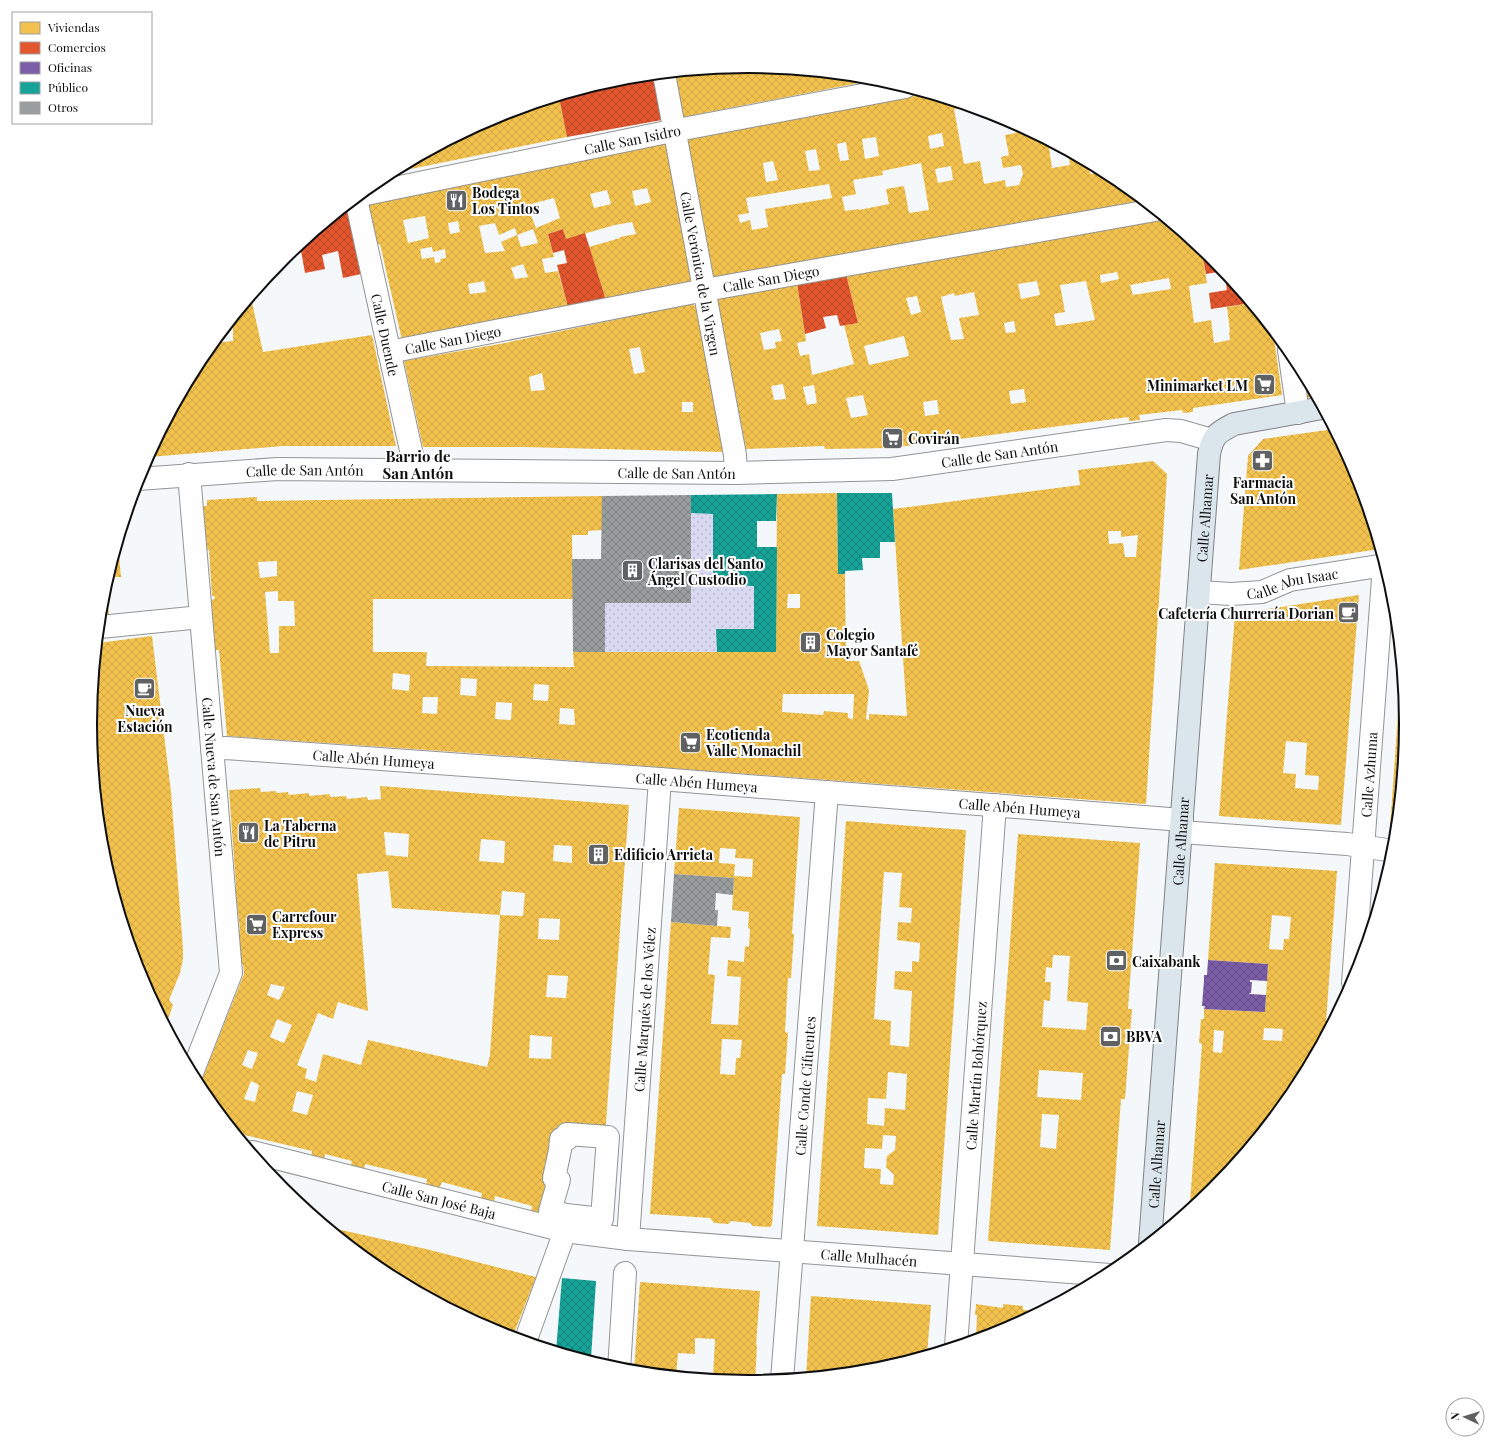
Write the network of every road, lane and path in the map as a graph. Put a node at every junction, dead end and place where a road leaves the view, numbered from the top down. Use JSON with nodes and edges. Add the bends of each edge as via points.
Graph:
{"nodes":[{"id":1,"x":665,"y":79,"type":"edge"},
{"id":2,"x":892,"y":89,"type":"edge"},
{"id":3,"x":676,"y":130,"type":"junction"},
{"id":4,"x":374,"y":192,"type":"edge"},
{"id":5,"x":357,"y":204,"type":"edge"},
{"id":6,"x":1149,"y":211,"type":"edge"},
{"id":7,"x":705,"y":290,"type":"junction"},
{"id":8,"x":389,"y":352,"type":"junction"},
{"id":9,"x":1291,"y":365,"type":"edge"},
{"id":10,"x":1318,"y":409,"type":"edge"},
{"id":11,"x":1298,"y":413,"type":"junction"},
{"id":12,"x":1212,"y":440,"type":"junction"},
{"id":13,"x":412,"y":470,"type":"junction"},
{"id":14,"x":736,"y":473,"type":"junction"},
{"id":15,"x":189,"y":474,"type":"junction"},
{"id":16,"x":146,"y":478,"type":"edge"},
{"id":17,"x":1380,"y":566,"type":"edge"},
{"id":18,"x":1383,"y":579,"type":"edge"},
{"id":19,"x":1199,"y":592,"type":"junction"},
{"id":20,"x":201,"y":617,"type":"junction"},
{"id":21,"x":105,"y":626,"type":"edge"},
{"id":22,"x":212,"y":749,"type":"junction"},
{"id":23,"x":660,"y":779,"type":"junction"},
{"id":24,"x":827,"y":792,"type":"junction"},
{"id":25,"x":995,"y":805,"type":"junction"},
{"id":26,"x":1182,"y":826,"type":"junction"},
{"id":27,"x":1363,"y":847,"type":"junction"},
{"id":28,"x":1387,"y":850,"type":"edge"},
{"id":29,"x":1355,"y":962,"type":"edge"},
{"id":30,"x":195,"y":1066,"type":"edge"},
{"id":31,"x":259,"y":1154,"type":"edge"},
{"id":32,"x":565,"y":1231,"type":"junction"},
{"id":33,"x":1150,"y":1237,"type":"edge"},
{"id":34,"x":628,"y":1239,"type":"junction"},
{"id":35,"x":791,"y":1251,"type":"junction"},
{"id":36,"x":962,"y":1264,"type":"junction"},
{"id":37,"x":625,"y":1273,"type":"dead end"},
{"id":38,"x":1099,"y":1273,"type":"edge"},
{"id":39,"x":527,"y":1336,"type":"edge"},
{"id":40,"x":956,"y":1342,"type":"edge"},
{"id":41,"x":619,"y":1363,"type":"edge"},
{"id":42,"x":782,"y":1375,"type":"edge"}],
"edges":[{"from":1,"to":3,"type":"street","name":"Calle Verónica de la Virgen"},
{"from":2,"to":3,"type":"street","name":"Calle San Isidro"},
{"from":3,"to":4,"type":"street","name":"Calle San Isidro"},
{"from":3,"to":7,"type":"street","name":"Calle Verónica de la Virgen"},
{"from":5,"to":8,"type":"street","name":"Calle Duende"},
{"from":6,"to":7,"type":"street","name":"Calle San Diego"},
{"from":7,"to":8,"type":"street","name":"Calle San Diego"},
{"from":7,"to":14,"type":"street","name":"Calle Verónica de la Virgen","via":[[735,455]]},
{"from":8,"to":13,"type":"street","name":"Calle Duende","via":[[412,455]]},
{"from":9,"to":11,"type":"street"},
{"from":10,"to":11,"type":"main road"},
{"from":11,"to":12,"type":"main road","via":[[1234,424],[1220,431]]},
{"from":12,"to":14,"type":"street","name":"Calle de San Antón","via":[[1181,431],[1166,430],[892,469]]},
{"from":12,"to":19,"type":"main road","name":"Calle Alhamar"},
{"from":13,"to":14,"type":"street","name":"Calle de San Antón"},
{"from":13,"to":15,"type":"street","name":"Calle de San Antón","via":[[277,469]]},
{"from":15,"to":16,"type":"street","name":"Calle de San Antón"},
{"from":15,"to":20,"type":"street","name":"Calle Nueva de San Antón"},
{"from":17,"to":19,"type":"street","name":"Calle Abu Isaac","via":[[1290,580],[1262,592]]},
{"from":18,"to":27,"type":"street","name":"Calle Azhuma"},
{"from":19,"to":26,"type":"main road","name":"Calle Alhamar"},
{"from":20,"to":21,"type":"street"},
{"from":20,"to":22,"type":"street","name":"Calle Nueva de San Antón"},
{"from":22,"to":23,"type":"street","name":"Calle Abén Humeya"},
{"from":22,"to":30,"type":"street","name":"Calle Nueva de San Antón","via":[[231,973]]},
{"from":23,"to":24,"type":"street","name":"Calle Abén Humeya"},
{"from":23,"to":34,"type":"street","name":"Calle Marqués de los Vélez"},
{"from":24,"to":25,"type":"street","name":"Calle Abén Humeya"},
{"from":24,"to":35,"type":"street","name":"Calle Conde Cifuentes"},
{"from":25,"to":26,"type":"street","name":"Calle Abén Humeya"},
{"from":25,"to":36,"type":"street","name":"Calle Martín Bohórquez"},
{"from":26,"to":27,"type":"street","name":"Calle Abén Humeya"},
{"from":26,"to":33,"type":"main road","name":"Calle Alhamar"},
{"from":27,"to":28,"type":"street","name":"Calle Abén Humeya"},
{"from":27,"to":29,"type":"street","name":"Calle Azhuma"},
{"from":31,"to":32,"type":"street","name":"Calle San José Baja"},
{"from":32,"to":34,"type":"street","name":"Calle San José Baja"},
{"from":32,"to":39,"type":"street"},
{"from":34,"to":35,"type":"street","name":"Calle Mulhacén"},
{"from":35,"to":36,"type":"street","name":"Calle Mulhacén"},
{"from":35,"to":42,"type":"street","name":"Calle Conde Cifuentes"},
{"from":36,"to":38,"type":"street","name":"Calle Mulhacén"},
{"from":36,"to":40,"type":"street","name":"Calle Martín Bohórquez"},
{"from":37,"to":41,"type":"street"}]}
